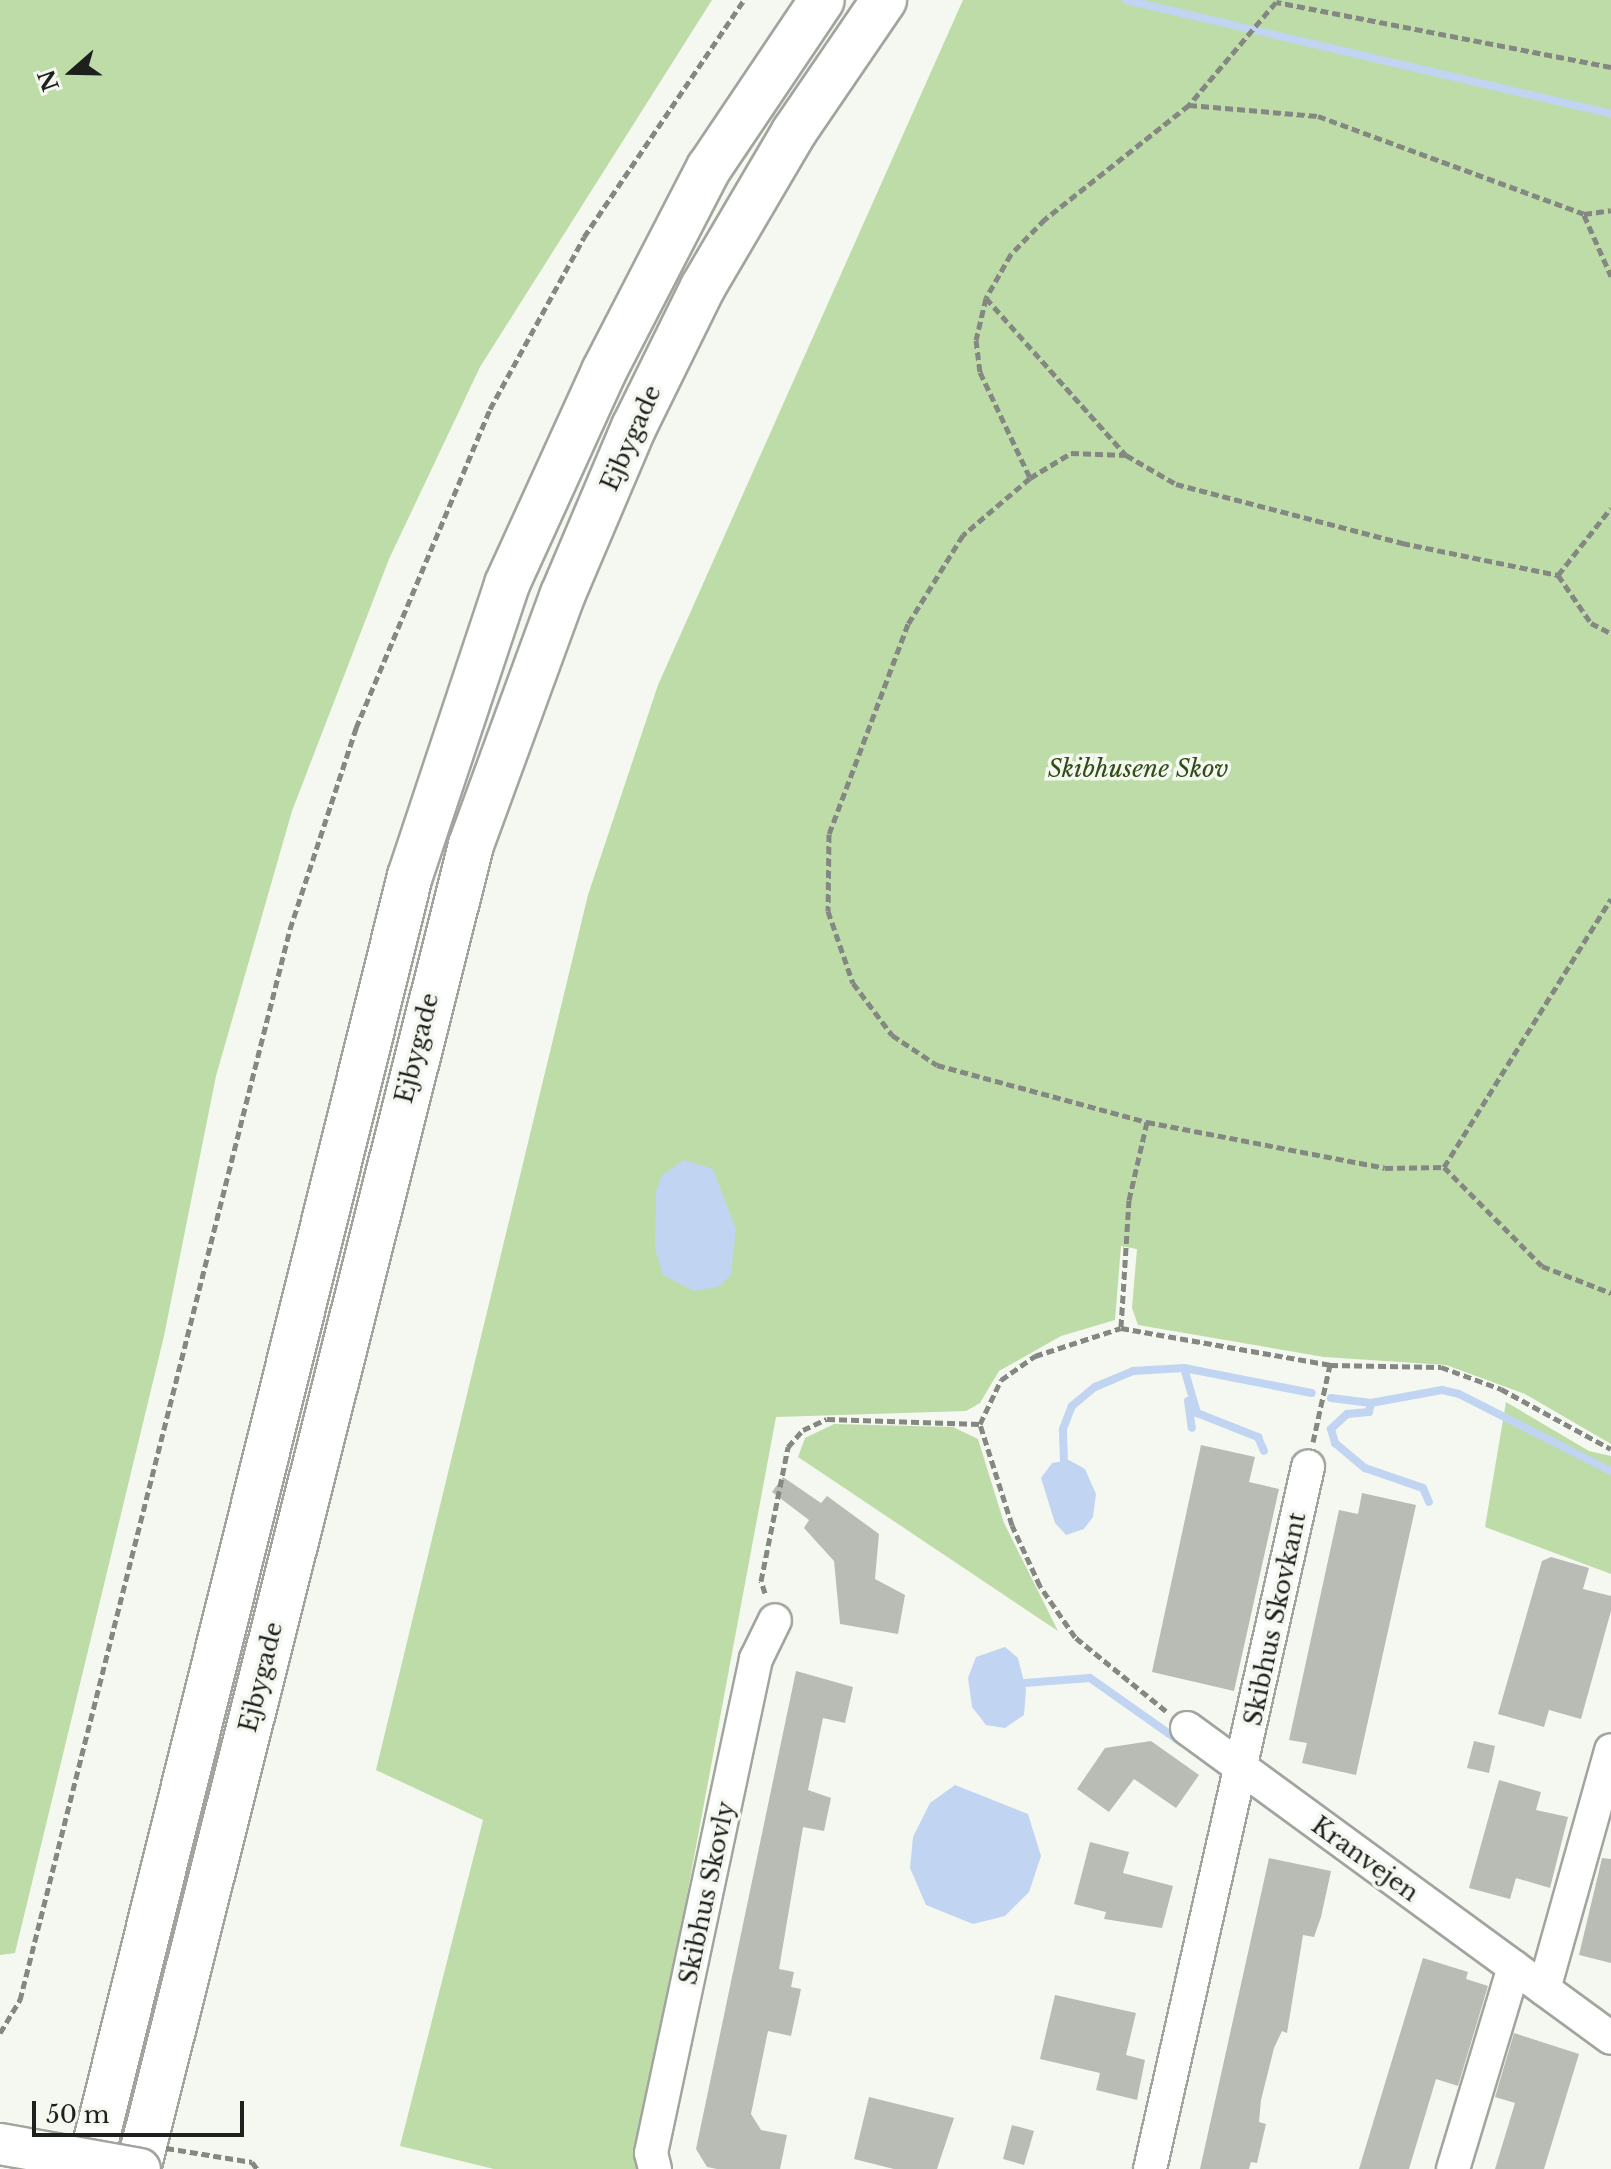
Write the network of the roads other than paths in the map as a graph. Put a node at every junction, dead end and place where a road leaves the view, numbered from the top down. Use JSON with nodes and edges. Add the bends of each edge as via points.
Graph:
{"nodes":[{"id":1,"x":822,"y":0,"type":"edge"},
{"id":2,"x":884,"y":0,"type":"edge"},
{"id":3,"x":1308,"y":1467,"type":"road end"},
{"id":4,"x":775,"y":1620,"type":"road end"},
{"id":5,"x":1187,"y":1728,"type":"road end"},
{"id":6,"x":1611,"y":1750,"type":"edge"},
{"id":7,"x":1242,"y":1771,"type":"junction"},
{"id":8,"x":1514,"y":1967,"type":"junction"},
{"id":9,"x":1544,"y":1989,"type":"junction"},
{"id":10,"x":1611,"y":2038,"type":"edge"},
{"id":11,"x":0,"y":2144,"type":"edge"},
{"id":12,"x":89,"y":2169,"type":"edge"},
{"id":13,"x":139,"y":2169,"type":"edge"},
{"id":14,"x":655,"y":2169,"type":"edge"},
{"id":15,"x":1150,"y":2169,"type":"edge"},
{"id":16,"x":1453,"y":2169,"type":"edge"}],
"edges":[{"from":1,"to":12,"type":"main road","name":"Ejbygade","via":[[709,168],[604,371],[502,598],[410,876]]},
{"from":2,"to":13,"type":"main road","name":"Ejbygade","via":[[794,132],[711,274],[634,427],[563,594],[471,845]]},
{"from":3,"to":7,"type":"street","name":"Skibhus Skovkant"},
{"from":4,"to":14,"type":"street","name":"Skibhus Skovly","via":[[756,1659],[651,2153]]},
{"from":5,"to":7,"type":"street","name":"Kranvejen"},
{"from":6,"to":9,"type":"street"},
{"from":7,"to":8,"type":"street","name":"Kranvejen"},
{"from":7,"to":15,"type":"street"},
{"from":8,"to":9,"type":"street","name":"Kranvejen"},
{"from":8,"to":16,"type":"street"},
{"from":9,"to":10,"type":"street","name":"Kranvejen"},
{"from":11,"to":13,"type":"street","bridge":true}]}
